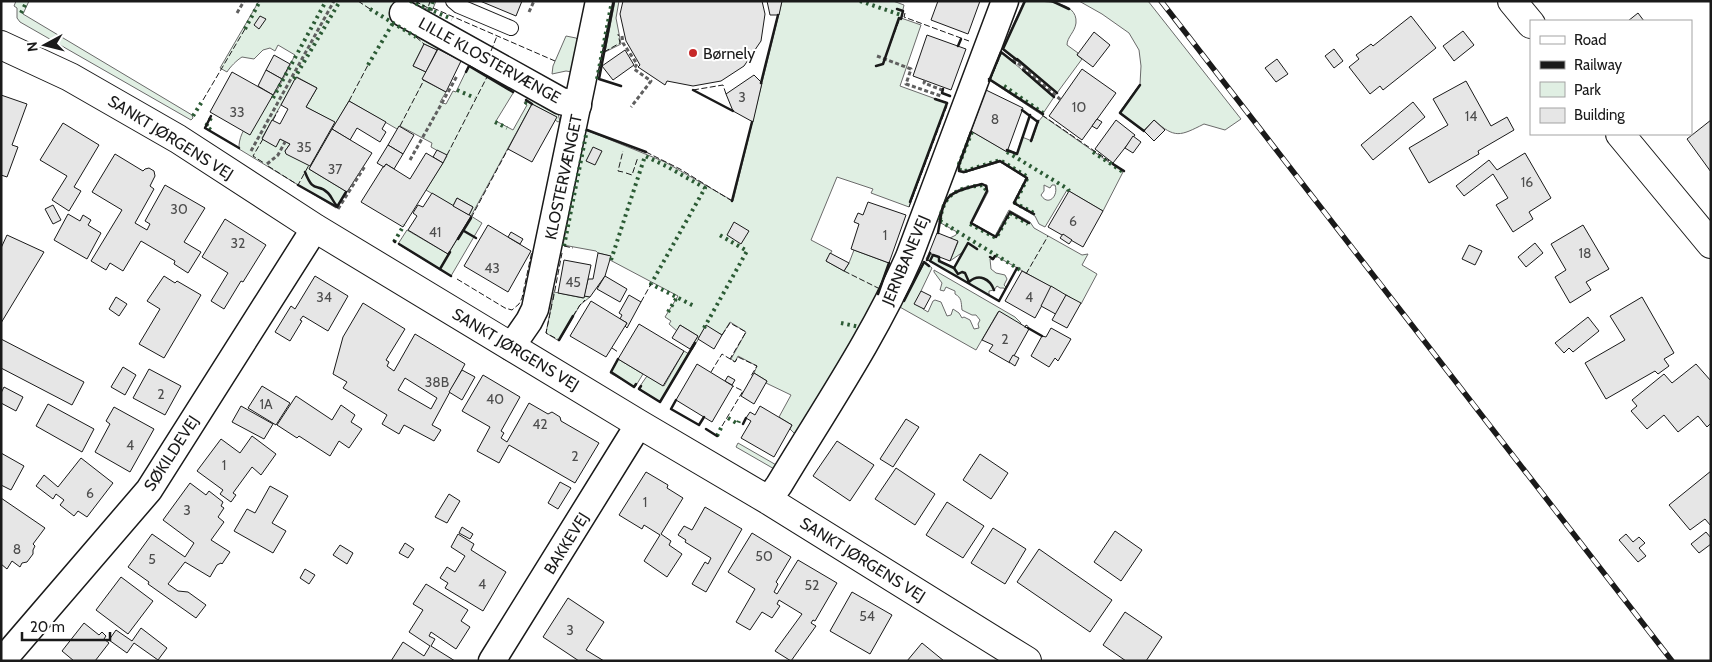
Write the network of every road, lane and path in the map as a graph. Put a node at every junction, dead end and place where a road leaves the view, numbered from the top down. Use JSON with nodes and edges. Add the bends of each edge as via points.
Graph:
{"nodes":[{"id":1,"x":244,"y":1,"type":"edge"},
{"id":2,"x":334,"y":1,"type":"edge"},
{"id":3,"x":453,"y":1,"type":"edge"},
{"id":4,"x":534,"y":1,"type":"edge"},
{"id":5,"x":599,"y":1,"type":"edge"},
{"id":6,"x":1005,"y":1,"type":"edge"},
{"id":7,"x":1512,"y":1,"type":"edge"},
{"id":8,"x":529,"y":12,"type":"dead end"},
{"id":9,"x":237,"y":13,"type":"dead end"},
{"id":10,"x":403,"y":13,"type":"dead end"},
{"id":11,"x":1530,"y":23,"type":"edge"},
{"id":12,"x":511,"y":28,"type":"dead end"},
{"id":13,"x":622,"y":33,"type":"dead end"},
{"id":14,"x":1,"y":45,"type":"edge"},
{"id":15,"x":471,"y":51,"type":"junction"},
{"id":16,"x":877,"y":56,"type":"dead end"},
{"id":17,"x":1016,"y":61,"type":"dead end"},
{"id":18,"x":925,"y":80,"type":"dead end"},
{"id":19,"x":951,"y":93,"type":"dead end"},
{"id":20,"x":937,"y":95,"type":"dead end"},
{"id":21,"x":1061,"y":100,"type":"dead end"},
{"id":22,"x":578,"y":105,"type":"junction"},
{"id":23,"x":275,"y":107,"type":"junction"},
{"id":24,"x":631,"y":107,"type":"dead end"},
{"id":25,"x":279,"y":109,"type":"dead end"},
{"id":26,"x":1621,"y":135,"type":"edge"},
{"id":27,"x":285,"y":142,"type":"dead end"},
{"id":28,"x":278,"y":154,"type":"dead end"},
{"id":29,"x":410,"y":160,"type":"dead end"},
{"id":30,"x":364,"y":166,"type":"dead end"},
{"id":31,"x":237,"y":177,"type":"junction"},
{"id":32,"x":319,"y":230,"type":"junction"},
{"id":33,"x":1711,"y":244,"type":"edge"},
{"id":34,"x":511,"y":347,"type":"junction"},
{"id":35,"x":639,"y":424,"type":"junction"},
{"id":36,"x":768,"y":500,"type":"junction"},
{"id":37,"x":2,"y":661,"type":"edge"},
{"id":38,"x":492,"y":661,"type":"edge"},
{"id":39,"x":1027,"y":661,"type":"edge"}],
"edges":[{"from":1,"to":9,"type":"path"},
{"from":2,"to":23,"type":"path"},
{"from":3,"to":12,"type":"lane"},
{"from":4,"to":8,"type":"path"},
{"from":5,"to":22,"type":"street","name":"KLOSTERVÆNGET"},
{"from":6,"to":36,"type":"street","name":"JERNBANEVEJ","via":[[895,288],[870,335]]},
{"from":7,"to":11,"type":"street"},
{"from":10,"to":15,"type":"street","name":"LILLE KLOSTERVÆNGE"},
{"from":13,"to":24,"type":"path","via":[[623,43],[637,64],[634,70],[652,79]]},
{"from":14,"to":31,"type":"street","name":"SANKT JØRGENS VEJ","via":[[104,95]]},
{"from":15,"to":22,"type":"street","name":"LILLE KLOSTERVÆNGE","via":[[561,101]]},
{"from":15,"to":29,"type":"path"},
{"from":16,"to":20,"type":"path","via":[[911,69],[906,84]]},
{"from":17,"to":21,"type":"path"},
{"from":18,"to":19,"type":"path","via":[[924,84]]},
{"from":22,"to":34,"type":"street","name":"KLOSTERVÆNGET","via":[[535,309]]},
{"from":23,"to":25,"type":"path"},
{"from":23,"to":31,"type":"path"},
{"from":26,"to":33,"type":"street"},
{"from":27,"to":28,"type":"path"},
{"from":30,"to":32,"type":"path"},
{"from":31,"to":32,"type":"street","name":"SANKT JØRGENS VEJ"},
{"from":32,"to":34,"type":"street","name":"SANKT JØRGENS VEJ"},
{"from":32,"to":37,"type":"street","name":"SØKILDEVEJ","via":[[148,490]]},
{"from":34,"to":35,"type":"street","name":"SANKT JØRGENS VEJ"},
{"from":35,"to":36,"type":"street","name":"SANKT JØRGENS VEJ"},
{"from":35,"to":38,"type":"street","name":"BAKKEVEJ"},
{"from":36,"to":39,"type":"street","name":"SANKT JØRGENS VEJ"}]}
